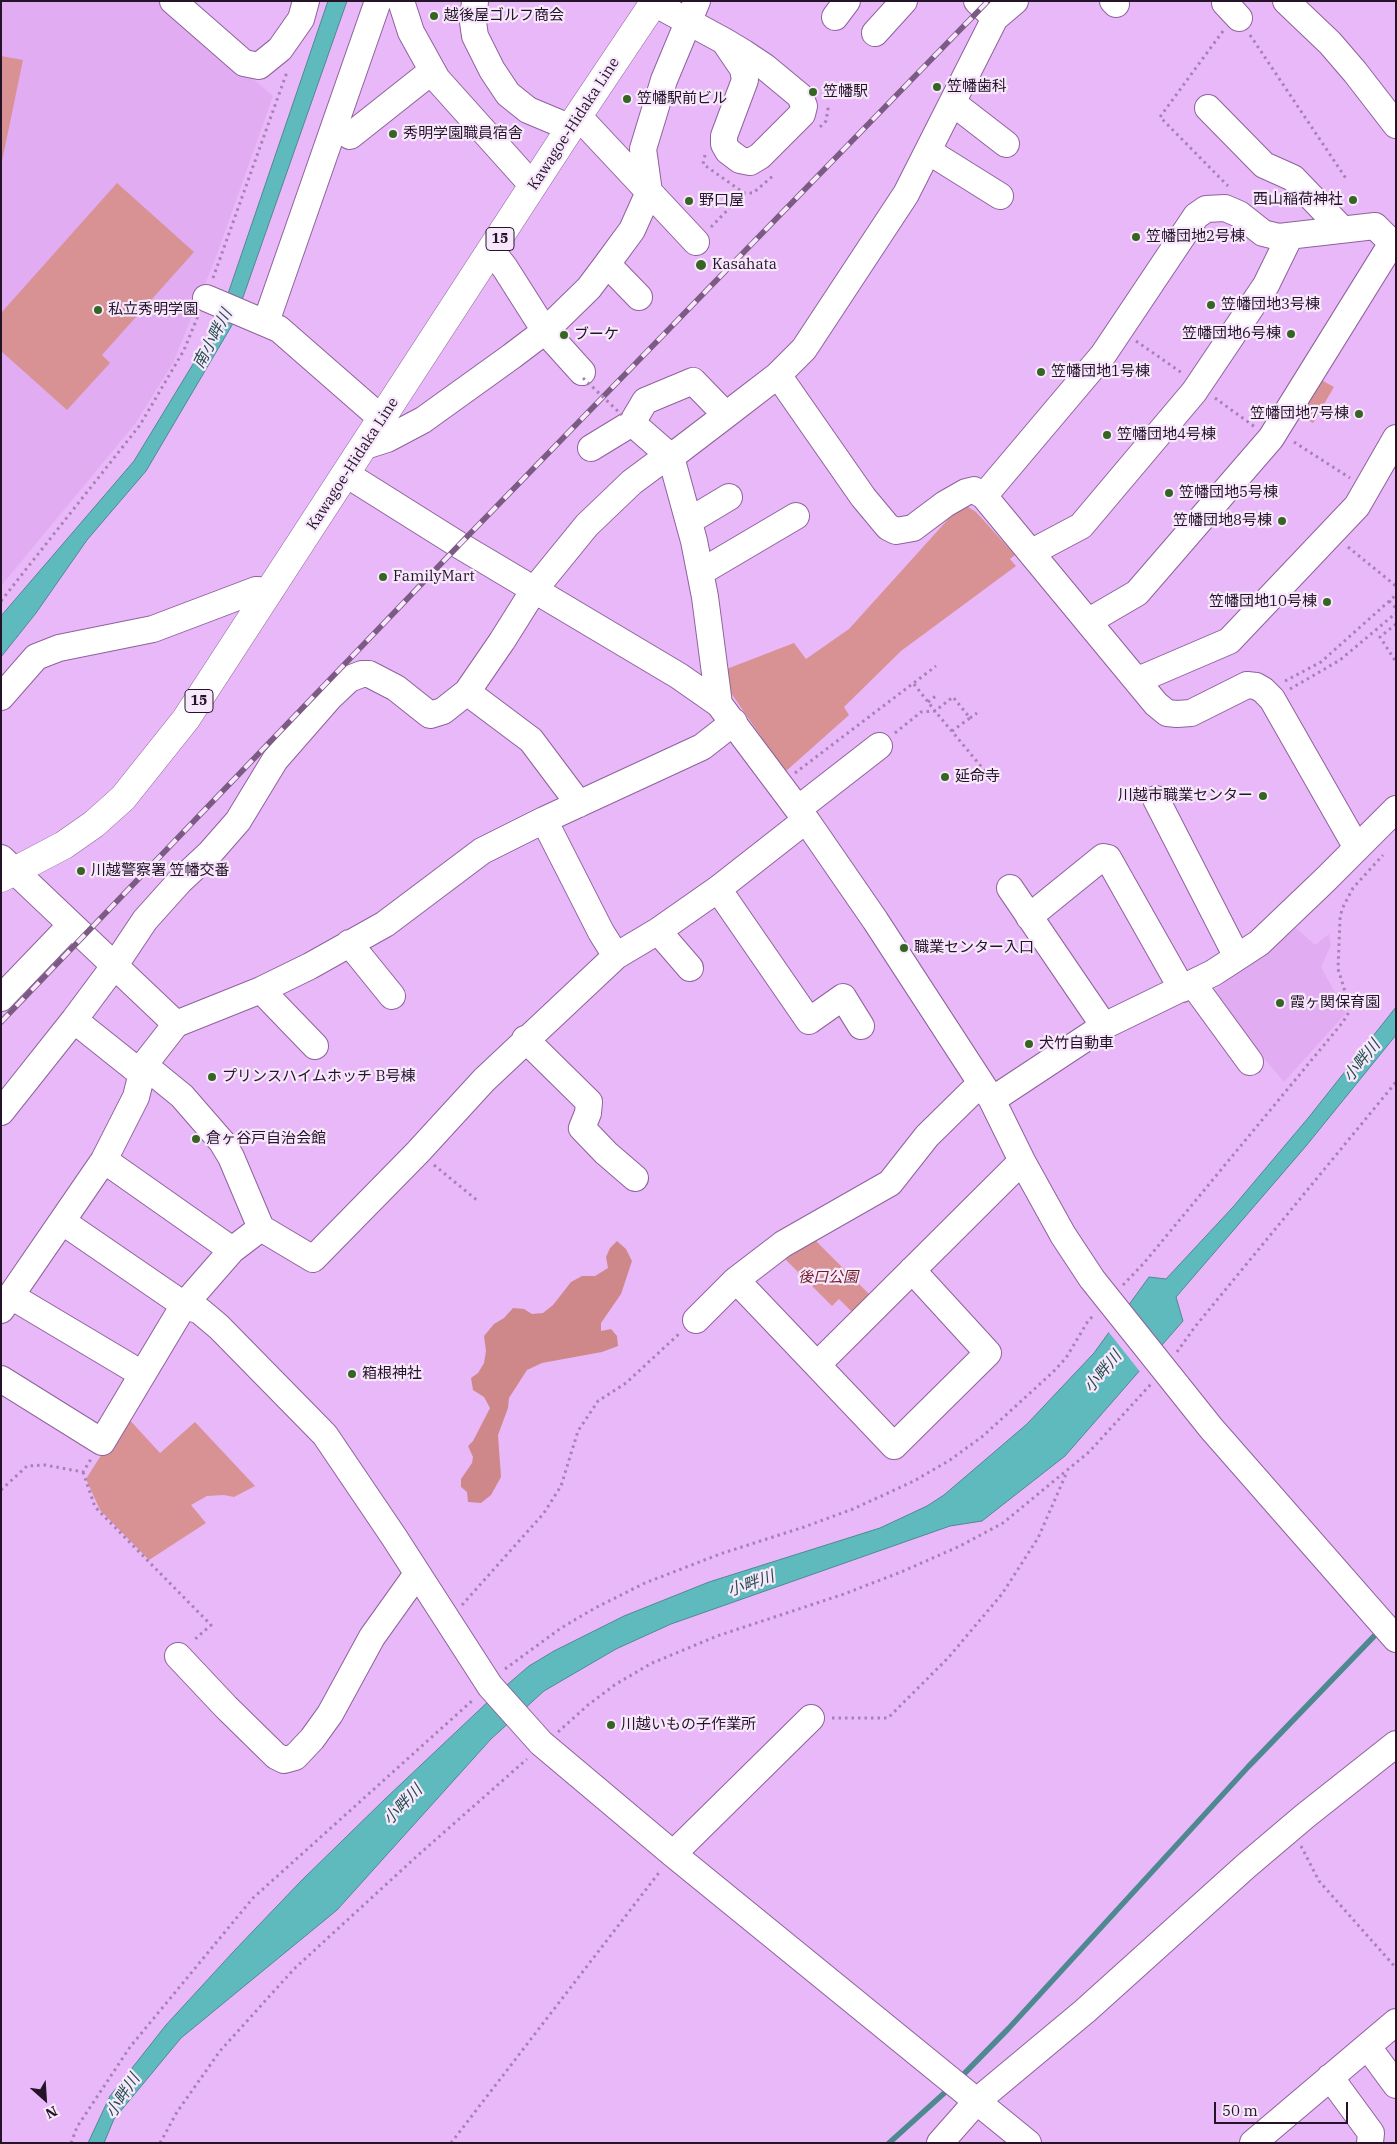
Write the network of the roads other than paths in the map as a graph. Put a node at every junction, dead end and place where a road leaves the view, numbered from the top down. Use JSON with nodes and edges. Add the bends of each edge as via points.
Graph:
{"nodes":[{"id":1,"x":173,"y":1,"type":"edge"},
{"id":2,"x":306,"y":1,"type":"edge"},
{"id":3,"x":378,"y":1,"type":"edge"},
{"id":4,"x":401,"y":1,"type":"edge"},
{"id":5,"x":476,"y":1,"type":"edge"},
{"id":6,"x":904,"y":1,"type":"edge"},
{"id":7,"x":1015,"y":1,"type":"edge"},
{"id":8,"x":1286,"y":1,"type":"edge"},
{"id":9,"x":654,"y":2,"type":"edge"},
{"id":10,"x":986,"y":10,"type":"edge"},
{"id":11,"x":693,"y":12,"type":"edge"},
{"id":12,"x":875,"y":33,"type":"dead end"},
{"id":13,"x":724,"y":41,"type":"junction"},
{"id":14,"x":432,"y":71,"type":"junction"},
{"id":15,"x":953,"y":103,"type":"junction"},
{"id":16,"x":1208,"y":108,"type":"dead end"},
{"id":17,"x":575,"y":122,"type":"junction"},
{"id":18,"x":1396,"y":125,"type":"edge"},
{"id":19,"x":350,"y":136,"type":"dead end"},
{"id":20,"x":1006,"y":144,"type":"dead end"},
{"id":21,"x":928,"y":151,"type":"junction"},
{"id":22,"x":533,"y":186,"type":"junction"},
{"id":23,"x":649,"y":192,"type":"junction"},
{"id":24,"x":1000,"y":196,"type":"dead end"},
{"id":25,"x":1342,"y":229,"type":"junction"},
{"id":26,"x":1290,"y":236,"type":"junction"},
{"id":27,"x":696,"y":242,"type":"road end"},
{"id":28,"x":1394,"y":245,"type":"edge"},
{"id":29,"x":492,"y":251,"type":"junction"},
{"id":30,"x":606,"y":264,"type":"junction"},
{"id":31,"x":639,"y":297,"type":"dead end"},
{"id":32,"x":206,"y":298,"type":"road end"},
{"id":33,"x":266,"y":322,"type":"junction"},
{"id":34,"x":545,"y":330,"type":"junction"},
{"id":35,"x":582,"y":375,"type":"road end"},
{"id":36,"x":778,"y":375,"type":"junction"},
{"id":37,"x":726,"y":415,"type":"junction"},
{"id":38,"x":382,"y":418,"type":"junction"},
{"id":39,"x":627,"y":419,"type":"junction"},
{"id":40,"x":1396,"y":438,"type":"edge"},
{"id":41,"x":365,"y":446,"type":"junction"},
{"id":42,"x":591,"y":448,"type":"dead end"},
{"id":43,"x":671,"y":457,"type":"junction"},
{"id":44,"x":346,"y":474,"type":"junction"},
{"id":45,"x":984,"y":496,"type":"junction"},
{"id":46,"x":729,"y":497,"type":"dead end"},
{"id":47,"x":796,"y":516,"type":"dead end"},
{"id":48,"x":689,"y":521,"type":"junction"},
{"id":49,"x":1032,"y":552,"type":"junction"},
{"id":50,"x":700,"y":572,"type":"junction"},
{"id":51,"x":534,"y":590,"type":"junction"},
{"id":52,"x":270,"y":591,"type":"junction"},
{"id":53,"x":1089,"y":621,"type":"junction"},
{"id":54,"x":1138,"y":680,"type":"junction"},
{"id":55,"x":467,"y":692,"type":"junction"},
{"id":56,"x":1,"y":697,"type":"edge"},
{"id":57,"x":727,"y":713,"type":"junction"},
{"id":58,"x":879,"y":746,"type":"road end"},
{"id":59,"x":1156,"y":799,"type":"dead end"},
{"id":60,"x":579,"y":804,"type":"junction"},
{"id":61,"x":1393,"y":812,"type":"edge"},
{"id":62,"x":802,"y":815,"type":"junction"},
{"id":63,"x":544,"y":820,"type":"junction"},
{"id":64,"x":1356,"y":848,"type":"junction"},
{"id":65,"x":6,"y":869,"type":"edge"},
{"id":66,"x":1010,"y":888,"type":"dead end"},
{"id":67,"x":718,"y":889,"type":"junction"},
{"id":68,"x":1029,"y":918,"type":"junction"},
{"id":69,"x":71,"y":925,"type":"junction"},
{"id":70,"x":658,"y":931,"type":"junction"},
{"id":71,"x":350,"y":943,"type":"junction"},
{"id":72,"x":616,"y":956,"type":"junction"},
{"id":73,"x":1237,"y":957,"type":"junction"},
{"id":74,"x":115,"y":965,"type":"junction"},
{"id":75,"x":690,"y":968,"type":"dead end"},
{"id":76,"x":1187,"y":986,"type":"junction"},
{"id":77,"x":261,"y":990,"type":"junction"},
{"id":78,"x":392,"y":996,"type":"dead end"},
{"id":79,"x":1,"y":998,"type":"edge"},
{"id":80,"x":74,"y":1020,"type":"junction"},
{"id":81,"x":176,"y":1024,"type":"junction"},
{"id":82,"x":861,"y":1026,"type":"dead end"},
{"id":83,"x":1104,"y":1026,"type":"junction"},
{"id":84,"x":525,"y":1039,"type":"junction"},
{"id":85,"x":316,"y":1046,"type":"dead end"},
{"id":86,"x":1250,"y":1062,"type":"dead end"},
{"id":87,"x":143,"y":1070,"type":"junction"},
{"id":88,"x":987,"y":1091,"type":"junction"},
{"id":89,"x":1,"y":1112,"type":"edge"},
{"id":90,"x":104,"y":1160,"type":"junction"},
{"id":91,"x":1022,"y":1162,"type":"junction"},
{"id":92,"x":635,"y":1178,"type":"dead end"},
{"id":93,"x":63,"y":1222,"type":"junction"},
{"id":94,"x":261,"y":1228,"type":"junction"},
{"id":95,"x":232,"y":1250,"type":"junction"},
{"id":96,"x":912,"y":1270,"type":"junction"},
{"id":97,"x":736,"y":1280,"type":"junction"},
{"id":98,"x":6,"y":1303,"type":"edge"},
{"id":99,"x":184,"y":1305,"type":"junction"},
{"id":100,"x":696,"y":1320,"type":"road end"},
{"id":101,"x":817,"y":1365,"type":"junction"},
{"id":102,"x":142,"y":1374,"type":"junction"},
{"id":103,"x":1,"y":1379,"type":"edge"},
{"id":104,"x":418,"y":1574,"type":"junction"},
{"id":105,"x":1396,"y":1639,"type":"edge"},
{"id":106,"x":178,"y":1656,"type":"road end"},
{"id":107,"x":811,"y":1718,"type":"road end"},
{"id":108,"x":1396,"y":1744,"type":"edge"},
{"id":109,"x":674,"y":1854,"type":"junction"},
{"id":110,"x":1396,"y":2022,"type":"edge"},
{"id":111,"x":1368,"y":2047,"type":"junction"},
{"id":112,"x":1330,"y":2077,"type":"junction"},
{"id":113,"x":1396,"y":2085,"type":"edge"},
{"id":114,"x":977,"y":2101,"type":"junction"},
{"id":115,"x":940,"y":2143,"type":"edge"},
{"id":116,"x":1028,"y":2143,"type":"edge"},
{"id":117,"x":1253,"y":2143,"type":"edge"},
{"id":118,"x":1370,"y":2143,"type":"edge"}],
"edges":[{"from":1,"to":2,"type":"street","via":[[244,63],[259,66],[280,49],[301,19]]},
{"from":3,"to":33,"type":"street"},
{"from":4,"to":14,"type":"street","via":[[411,32]]},
{"from":5,"to":17,"type":"street","via":[[472,22],[476,36],[508,94],[528,110]]},
{"from":6,"to":12,"type":"street"},
{"from":7,"to":10,"type":"street"},
{"from":8,"to":18,"type":"street","via":[[1356,72]]},
{"from":9,"to":11,"type":"street"},
{"from":9,"to":17,"type":"main road","name":"Kawagoe-Hidaka Line","number":"15"},
{"from":10,"to":15,"type":"street"},
{"from":11,"to":13,"type":"street"},
{"from":11,"to":23,"type":"street","via":[[664,80],[644,149]]},
{"from":13,"to":13,"type":"street","via":[[796,91],[804,106],[802,114],[750,162],[740,160],[724,144],[745,80],[743,69]]},
{"from":14,"to":19,"type":"street"},
{"from":14,"to":22,"type":"street"},
{"from":15,"to":20,"type":"street"},
{"from":15,"to":21,"type":"street"},
{"from":16,"to":25,"type":"street","via":[[1264,165],[1293,178]]},
{"from":17,"to":22,"type":"main road","name":"Kawagoe-Hidaka Line","number":"15"},
{"from":17,"to":23,"type":"street"},
{"from":21,"to":24,"type":"street"},
{"from":21,"to":36,"type":"street","via":[[906,194],[826,318],[804,349]]},
{"from":22,"to":29,"type":"main road","name":"Kawagoe-Hidaka Line","number":"15"},
{"from":23,"to":27,"type":"street"},
{"from":23,"to":30,"type":"street","via":[[632,230]]},
{"from":25,"to":26,"type":"street"},
{"from":25,"to":28,"type":"street","via":[[1375,226]]},
{"from":26,"to":45,"type":"street","via":[[1263,233],[1240,214],[1225,208],[1206,209],[1196,216],[1103,355]]},
{"from":26,"to":49,"type":"street","via":[[1266,286],[1198,385],[1082,526]]},
{"from":28,"to":53,"type":"street","via":[[1271,438],[1137,593]]},
{"from":29,"to":34,"type":"street"},
{"from":29,"to":38,"type":"main road","name":"Kawagoe-Hidaka Line","number":"15"},
{"from":30,"to":31,"type":"street"},
{"from":30,"to":34,"type":"street","via":[[589,288]]},
{"from":32,"to":33,"type":"street"},
{"from":33,"to":38,"type":"street","via":[[279,329]]},
{"from":34,"to":35,"type":"street"},
{"from":34,"to":41,"type":"street","via":[[423,420],[387,439]]},
{"from":36,"to":37,"type":"street"},
{"from":36,"to":45,"type":"street","via":[[858,490],[888,527],[896,531],[913,528],[966,492],[974,490]]},
{"from":37,"to":39,"type":"street","via":[[693,381],[645,401]]},
{"from":37,"to":43,"type":"street"},
{"from":38,"to":41,"type":"main road","name":"Kawagoe-Hidaka Line","number":"15"},
{"from":39,"to":42,"type":"street"},
{"from":39,"to":43,"type":"street"},
{"from":40,"to":54,"type":"street","via":[[1357,506],[1229,640]]},
{"from":41,"to":44,"type":"main road","name":"Kawagoe-Hidaka Line","number":"15"},
{"from":43,"to":48,"type":"street"},
{"from":43,"to":51,"type":"street","via":[[632,482],[587,525]]},
{"from":44,"to":51,"type":"street"},
{"from":44,"to":52,"type":"main road","name":"Kawagoe-Hidaka Line","number":"15"},
{"from":45,"to":49,"type":"street"},
{"from":46,"to":48,"type":"street"},
{"from":47,"to":50,"type":"street"},
{"from":48,"to":50,"type":"street"},
{"from":49,"to":53,"type":"street"},
{"from":50,"to":57,"type":"street"},
{"from":51,"to":55,"type":"street"},
{"from":51,"to":57,"type":"street","via":[[679,676]]},
{"from":52,"to":56,"type":"street","via":[[256,590],[153,629],[59,648],[36,657]]},
{"from":52,"to":65,"type":"main road","name":"Kawagoe-Hidaka Line","number":"15","via":[[186,719],[123,798],[64,845]]},
{"from":53,"to":54,"type":"street"},
{"from":54,"to":64,"type":"street","via":[[1162,708],[1177,714],[1191,713],[1247,685],[1256,686],[1268,695]]},
{"from":55,"to":60,"type":"street","via":[[532,740]]},
{"from":55,"to":74,"type":"street","via":[[443,711],[430,715],[396,688],[369,674],[349,679],[275,760],[238,821],[144,920]]},
{"from":57,"to":60,"type":"street","via":[[702,747]]},
{"from":57,"to":62,"type":"street"},
{"from":58,"to":62,"type":"street"},
{"from":59,"to":73,"type":"street"},
{"from":60,"to":63,"type":"street"},
{"from":61,"to":64,"type":"street"},
{"from":62,"to":67,"type":"street"},
{"from":62,"to":88,"type":"street"},
{"from":63,"to":71,"type":"street","via":[[482,851],[385,924]]},
{"from":63,"to":72,"type":"street"},
{"from":64,"to":73,"type":"street","via":[[1275,928]]},
{"from":65,"to":69,"type":"street"},
{"from":66,"to":68,"type":"street"},
{"from":67,"to":70,"type":"street"},
{"from":67,"to":82,"type":"street","via":[[809,1022],[843,997]]},
{"from":68,"to":76,"type":"street","via":[[1103,857],[1108,858]]},
{"from":68,"to":83,"type":"street"},
{"from":69,"to":74,"type":"street"},
{"from":69,"to":79,"type":"street"},
{"from":70,"to":72,"type":"street"},
{"from":70,"to":75,"type":"street"},
{"from":71,"to":77,"type":"street"},
{"from":71,"to":78,"type":"street"},
{"from":72,"to":84,"type":"street"},
{"from":73,"to":76,"type":"street"},
{"from":74,"to":80,"type":"street"},
{"from":74,"to":81,"type":"street"},
{"from":76,"to":83,"type":"street"},
{"from":76,"to":86,"type":"street"},
{"from":77,"to":81,"type":"street"},
{"from":77,"to":85,"type":"street"},
{"from":80,"to":87,"type":"street"},
{"from":80,"to":89,"type":"street"},
{"from":81,"to":87,"type":"street"},
{"from":83,"to":88,"type":"street"},
{"from":84,"to":92,"type":"street","via":[[589,1102],[582,1128]]},
{"from":84,"to":94,"type":"street","via":[[313,1259]]},
{"from":87,"to":90,"type":"street","via":[[136,1097]]},
{"from":87,"to":94,"type":"street","via":[[182,1096],[222,1142]]},
{"from":88,"to":91,"type":"street"},
{"from":88,"to":97,"type":"street","via":[[926,1136],[890,1183],[783,1244]]},
{"from":90,"to":93,"type":"street"},
{"from":90,"to":95,"type":"street"},
{"from":91,"to":96,"type":"street"},
{"from":91,"to":105,"type":"street","via":[[1077,1259],[1110,1303],[1224,1443]]},
{"from":93,"to":98,"type":"street"},
{"from":93,"to":99,"type":"street"},
{"from":94,"to":95,"type":"street"},
{"from":95,"to":99,"type":"street"},
{"from":96,"to":101,"type":"street"},
{"from":96,"to":101,"type":"street","via":[[988,1353],[894,1446]]},
{"from":97,"to":100,"type":"street"},
{"from":97,"to":101,"type":"street"},
{"from":98,"to":102,"type":"street"},
{"from":99,"to":102,"type":"street"},
{"from":99,"to":104,"type":"street","via":[[200,1311],[218,1327],[324,1435]]},
{"from":102,"to":103,"type":"street","via":[[102,1442]]},
{"from":104,"to":106,"type":"street","via":[[372,1637],[330,1714],[295,1758],[284,1760],[276,1756]]},
{"from":104,"to":109,"type":"street","via":[[488,1684],[543,1744]]},
{"from":107,"to":109,"type":"street"},
{"from":108,"to":114,"type":"street","via":[[1292,1827],[1085,2011]]},
{"from":109,"to":114,"type":"street"},
{"from":110,"to":111,"type":"street"},
{"from":111,"to":112,"type":"street"},
{"from":111,"to":113,"type":"street"},
{"from":112,"to":117,"type":"street"},
{"from":112,"to":118,"type":"street","via":[[1371,2133]]},
{"from":114,"to":115,"type":"street"},
{"from":114,"to":116,"type":"street"}]}
